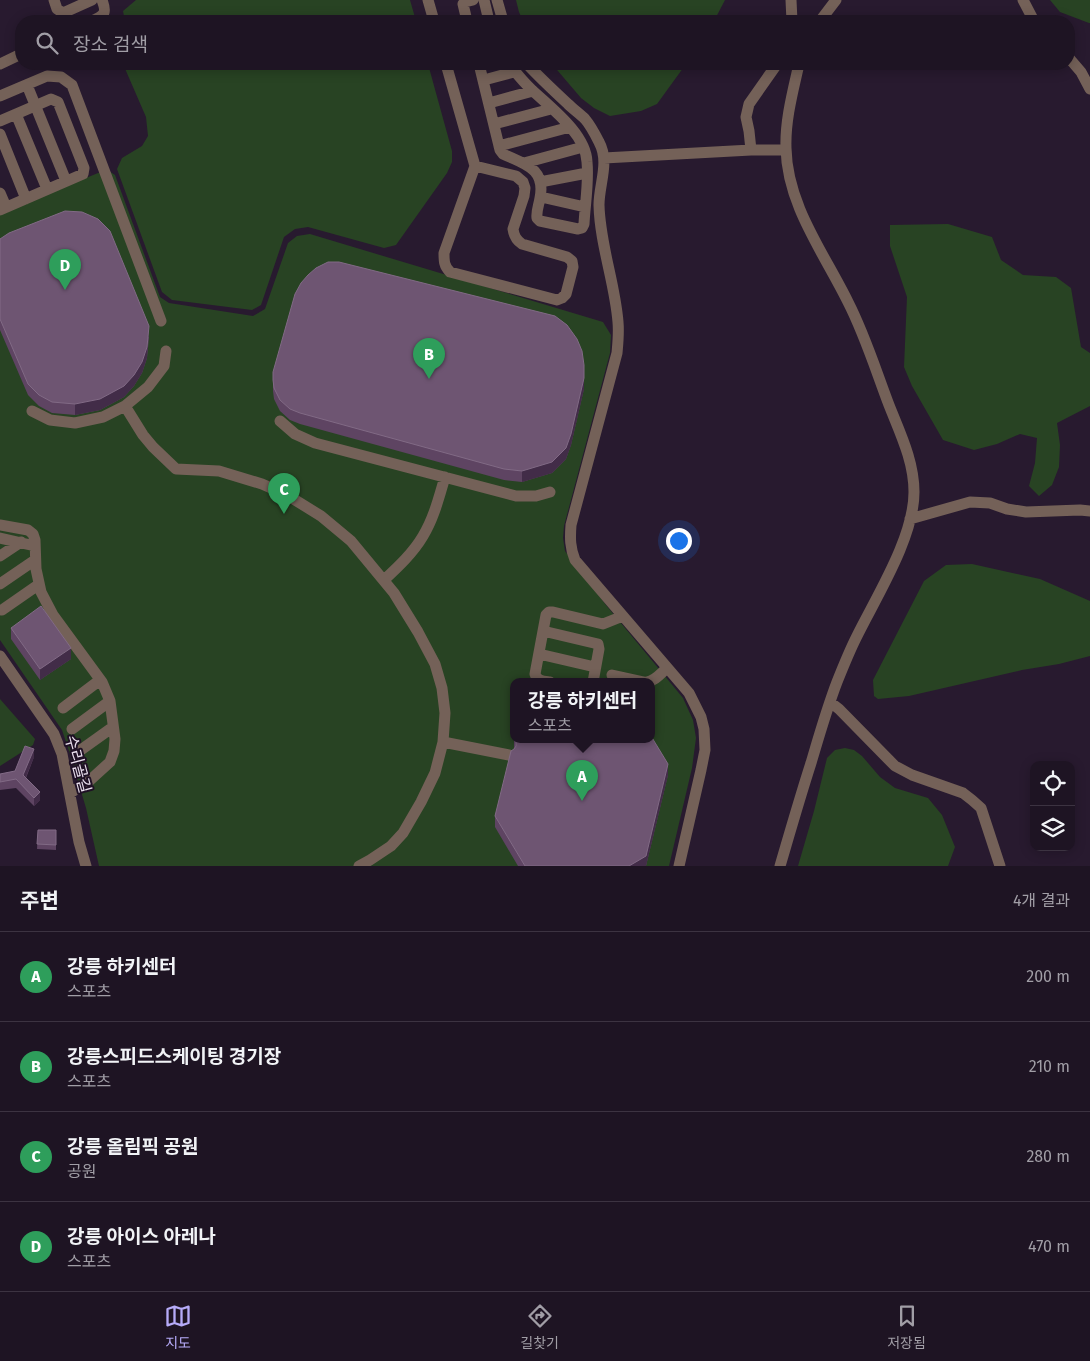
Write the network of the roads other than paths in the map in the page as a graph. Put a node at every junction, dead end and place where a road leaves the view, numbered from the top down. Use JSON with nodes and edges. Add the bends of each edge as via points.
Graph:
{"nodes":[{"id":1,"x":54,"y":0,"type":"edge"},
{"id":2,"x":92,"y":0,"type":"edge"},
{"id":3,"x":102,"y":0,"type":"edge"},
{"id":4,"x":428,"y":0,"type":"edge"},
{"id":5,"x":474,"y":0,"type":"edge"},
{"id":6,"x":484,"y":0,"type":"edge"},
{"id":7,"x":497,"y":0,"type":"edge"},
{"id":8,"x":791,"y":0,"type":"edge"},
{"id":9,"x":836,"y":0,"type":"edge"},
{"id":10,"x":1023,"y":0,"type":"edge"},
{"id":11,"x":103,"y":15,"type":"edge"},
{"id":12,"x":432,"y":15,"type":"edge"},
{"id":13,"x":466,"y":15,"type":"edge"},
{"id":14,"x":488,"y":15,"type":"edge"},
{"id":15,"x":501,"y":15,"type":"edge"},
{"id":16,"x":792,"y":15,"type":"edge"},
{"id":17,"x":825,"y":15,"type":"edge"},
{"id":18,"x":1031,"y":15,"type":"edge"},
{"id":19,"x":15,"y":57,"type":"edge"},
{"id":20,"x":0,"y":64,"type":"edge"},
{"id":21,"x":1075,"y":65,"type":"edge"},
{"id":22,"x":448,"y":70,"type":"edge"},
{"id":23,"x":481,"y":70,"type":"edge"},
{"id":24,"x":507,"y":70,"type":"edge"},
{"id":25,"x":514,"y":70,"type":"edge"},
{"id":26,"x":532,"y":70,"type":"edge"},
{"id":27,"x":773,"y":70,"type":"edge"},
{"id":28,"x":798,"y":70,"type":"edge"},
{"id":29,"x":484,"y":80,"type":"junction"},
{"id":30,"x":27,"y":85,"type":"junction"},
{"id":31,"x":1090,"y":89,"type":"edge"},
{"id":32,"x":533,"y":91,"type":"junction"},
{"id":33,"x":0,"y":96,"type":"edge"},
{"id":34,"x":489,"y":103,"type":"junction"},
{"id":35,"x":36,"y":106,"type":"junction"},
{"id":36,"x":551,"y":109,"type":"junction"},
{"id":37,"x":16,"y":114,"type":"junction"},
{"id":38,"x":0,"y":121,"type":"edge"},
{"id":39,"x":494,"y":124,"type":"junction"},
{"id":40,"x":570,"y":127,"type":"junction"},
{"id":41,"x":0,"y":134,"type":"edge"},
{"id":42,"x":499,"y":146,"type":"junction"},
{"id":43,"x":584,"y":147,"type":"junction"},
{"id":44,"x":750,"y":150,"type":"junction"},
{"id":45,"x":786,"y":150,"type":"junction"},
{"id":46,"x":604,"y":158,"type":"junction"},
{"id":47,"x":524,"y":163,"type":"junction"},
{"id":48,"x":475,"y":166,"type":"junction"},
{"id":49,"x":587,"y":173,"type":"junction"},
{"id":50,"x":66,"y":181,"type":"junction"},
{"id":51,"x":540,"y":182,"type":"junction"},
{"id":52,"x":48,"y":190,"type":"junction"},
{"id":53,"x":0,"y":193,"type":"edge"},
{"id":54,"x":540,"y":197,"type":"junction"},
{"id":55,"x":26,"y":199,"type":"junction"},
{"id":56,"x":585,"y":207,"type":"junction"},
{"id":57,"x":3,"y":209,"type":"edge"},
{"id":58,"x":161,"y":321,"type":"dead end"},
{"id":59,"x":166,"y":351,"type":"dead end"},
{"id":60,"x":125,"y":406,"type":"junction"},
{"id":61,"x":32,"y":411,"type":"dead end"},
{"id":62,"x":280,"y":421,"type":"dead end"},
{"id":63,"x":445,"y":477,"type":"junction"},
{"id":64,"x":550,"y":492,"type":"dead end"},
{"id":65,"x":1090,"y":511,"type":"edge"},
{"id":66,"x":910,"y":518,"type":"junction"},
{"id":67,"x":0,"y":525,"type":"edge"},
{"id":68,"x":0,"y":538,"type":"edge"},
{"id":69,"x":21,"y":542,"type":"junction"},
{"id":70,"x":35,"y":546,"type":"junction"},
{"id":71,"x":0,"y":556,"type":"edge"},
{"id":72,"x":36,"y":560,"type":"junction"},
{"id":73,"x":384,"y":580,"type":"junction"},
{"id":74,"x":0,"y":584,"type":"edge"},
{"id":75,"x":38,"y":585,"type":"junction"},
{"id":76,"x":2,"y":610,"type":"dead end"},
{"id":77,"x":623,"y":616,"type":"junction"},
{"id":78,"x":543,"y":631,"type":"junction"},
{"id":79,"x":539,"y":654,"type":"junction"},
{"id":80,"x":0,"y":656,"type":"edge"},
{"id":81,"x":595,"y":667,"type":"junction"},
{"id":82,"x":667,"y":668,"type":"junction"},
{"id":83,"x":612,"y":675,"type":"dead end"},
{"id":84,"x":536,"y":678,"type":"edge"},
{"id":85,"x":594,"y":678,"type":"edge"},
{"id":86,"x":627,"y":678,"type":"edge"},
{"id":87,"x":655,"y":678,"type":"edge"},
{"id":88,"x":100,"y":680,"type":"junction"},
{"id":89,"x":110,"y":701,"type":"junction"},
{"id":90,"x":830,"y":702,"type":"junction"},
{"id":91,"x":63,"y":708,"type":"dead end"},
{"id":92,"x":113,"y":727,"type":"junction"},
{"id":93,"x":72,"y":728,"type":"dead end"},
{"id":94,"x":443,"y":742,"type":"junction"},
{"id":95,"x":78,"y":752,"type":"dead end"},
{"id":96,"x":509,"y":755,"type":"edge"},
{"id":97,"x":70,"y":792,"type":"junction"},
{"id":98,"x":86,"y":866,"type":"edge"},
{"id":99,"x":359,"y":866,"type":"edge"},
{"id":100,"x":679,"y":866,"type":"edge"},
{"id":101,"x":780,"y":866,"type":"edge"},
{"id":102,"x":1000,"y":866,"type":"edge"}],
"edges":[{"from":1,"to":2,"type":"street","via":[[57,9],[63,13]]},
{"from":3,"to":11,"type":"street"},
{"from":4,"to":12,"type":"street"},
{"from":5,"to":13,"type":"street","via":[[463,4]]},
{"from":6,"to":14,"type":"street"},
{"from":7,"to":15,"type":"street"},
{"from":8,"to":16,"type":"street"},
{"from":9,"to":17,"type":"street"},
{"from":10,"to":18,"type":"street"},
{"from":19,"to":20,"type":"street"},
{"from":21,"to":31,"type":"street"},
{"from":22,"to":48,"type":"street"},
{"from":23,"to":29,"type":"street"},
{"from":24,"to":29,"type":"street"},
{"from":25,"to":32,"type":"street"},
{"from":26,"to":46,"type":"street","via":[[594,130]]},
{"from":27,"to":44,"type":"street","via":[[748,104],[746,117]]},
{"from":28,"to":45,"type":"street","via":[[786,130]]},
{"from":29,"to":34,"type":"street"},
{"from":30,"to":33,"type":"street"},
{"from":30,"to":35,"type":"street"},
{"from":30,"to":58,"type":"street","via":[[47,76],[60,77],[72,85]]},
{"from":32,"to":34,"type":"street"},
{"from":32,"to":36,"type":"street"},
{"from":34,"to":39,"type":"street"},
{"from":35,"to":37,"type":"street"},
{"from":35,"to":50,"type":"street"},
{"from":35,"to":50,"type":"street","via":[[51,100],[58,102],[84,168],[83,174]]},
{"from":36,"to":39,"type":"street"},
{"from":36,"to":40,"type":"street"},
{"from":37,"to":38,"type":"street"},
{"from":37,"to":52,"type":"street"},
{"from":39,"to":42,"type":"street"},
{"from":40,"to":42,"type":"street"},
{"from":40,"to":43,"type":"street"},
{"from":41,"to":55,"type":"street"},
{"from":42,"to":47,"type":"street","via":[[503,154]]},
{"from":43,"to":47,"type":"street"},
{"from":43,"to":49,"type":"street"},
{"from":44,"to":45,"type":"street"},
{"from":44,"to":46,"type":"street"},
{"from":45,"to":66,"type":"street","via":[[798,205],[858,322],[910,462],[914,490]]},
{"from":46,"to":77,"type":"street","via":[[601,224],[619,336],[570,538],[575,560]]},
{"from":47,"to":51,"type":"street","via":[[536,172]]},
{"from":48,"to":48,"type":"street","via":[[444,252],[446,267],[450,272],[557,300],[562,298],[566,294],[572,261],[516,240],[513,229],[524,196],[523,182],[516,176]]},
{"from":49,"to":51,"type":"street"},
{"from":49,"to":56,"type":"street"},
{"from":50,"to":52,"type":"street"},
{"from":51,"to":54,"type":"street"},
{"from":52,"to":55,"type":"street"},
{"from":53,"to":57,"type":"street"},
{"from":54,"to":56,"type":"street"},
{"from":54,"to":56,"type":"street","via":[[536,214],[540,221],[582,228]]},
{"from":55,"to":57,"type":"street"},
{"from":59,"to":60,"type":"street","via":[[164,366],[148,387]]},
{"from":60,"to":61,"type":"street","via":[[102,418],[75,423],[50,420]]},
{"from":60,"to":73,"type":"street","via":[[143,435],[176,469],[219,471],[287,495],[321,516],[351,541]]},
{"from":62,"to":63,"type":"street","via":[[295,434],[315,443]]},
{"from":63,"to":64,"type":"street","via":[[516,496]]},
{"from":63,"to":73,"type":"street","via":[[423,536],[406,559]]},
{"from":65,"to":66,"type":"street","via":[[1026,512],[990,503],[970,502]]},
{"from":66,"to":90,"type":"street","via":[[904,539],[855,640]]},
{"from":67,"to":70,"type":"street","via":[[28,530],[33,534]]},
{"from":68,"to":69,"type":"street"},
{"from":69,"to":70,"type":"street"},
{"from":69,"to":71,"type":"street"},
{"from":70,"to":72,"type":"street"},
{"from":72,"to":74,"type":"street"},
{"from":72,"to":75,"type":"street"},
{"from":73,"to":94,"type":"street","via":[[435,664],[445,713]]},
{"from":75,"to":76,"type":"street"},
{"from":75,"to":88,"type":"street","via":[[53,614]]},
{"from":77,"to":78,"type":"street","via":[[603,624],[549,612]]},
{"from":77,"to":82,"type":"street"},
{"from":78,"to":79,"type":"street"},
{"from":78,"to":81,"type":"street","via":[[598,644]]},
{"from":79,"to":81,"type":"street"},
{"from":79,"to":84,"type":"street"},
{"from":80,"to":97,"type":"street","name":"수리골길","via":[[54,734]]},
{"from":81,"to":85,"type":"street"},
{"from":82,"to":87,"type":"street"},
{"from":82,"to":100,"type":"street","via":[[695,703],[705,739],[702,770]]},
{"from":83,"to":86,"type":"street"},
{"from":88,"to":89,"type":"street"},
{"from":88,"to":91,"type":"street"},
{"from":89,"to":92,"type":"street"},
{"from":89,"to":93,"type":"street"},
{"from":90,"to":101,"type":"street"},
{"from":90,"to":102,"type":"street","via":[[896,766],[912,775],[963,792],[981,808]]},
{"from":92,"to":95,"type":"street"},
{"from":92,"to":97,"type":"street","via":[[114,751],[110,762],[88,782]]},
{"from":94,"to":96,"type":"street"},
{"from":94,"to":99,"type":"street","via":[[435,772],[403,833],[391,846]]},
{"from":97,"to":98,"type":"street","name":"수리골길"}]}
